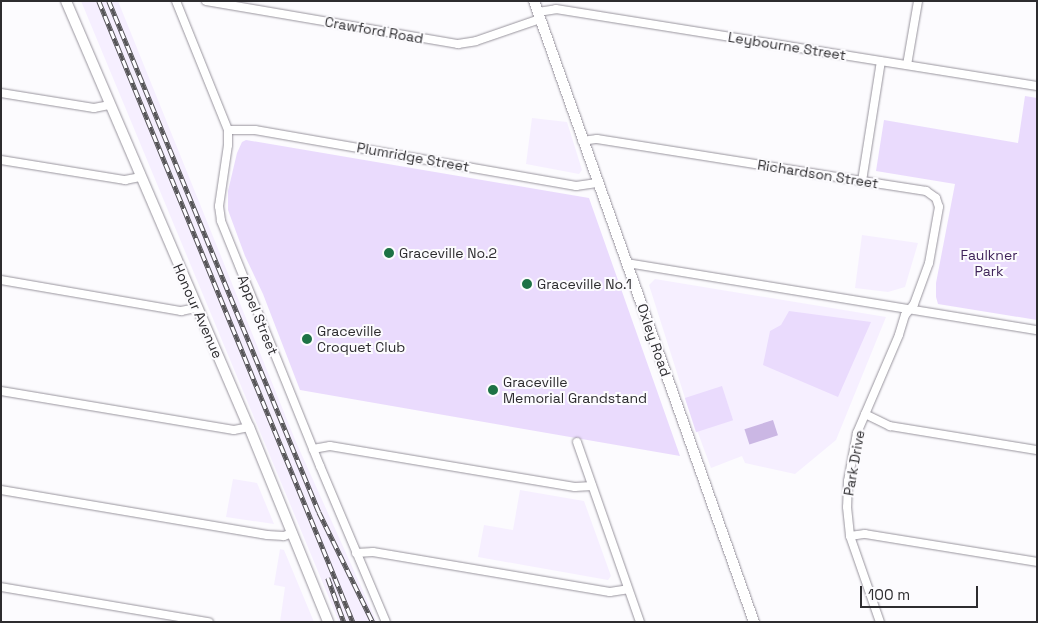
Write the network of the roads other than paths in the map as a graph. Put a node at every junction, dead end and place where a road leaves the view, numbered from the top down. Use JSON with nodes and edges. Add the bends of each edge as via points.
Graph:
{"nodes":[{"id":1,"x":66,"y":1,"type":"edge"},
{"id":2,"x":176,"y":1,"type":"edge"},
{"id":3,"x":206,"y":1,"type":"edge"},
{"id":4,"x":534,"y":1,"type":"edge"},
{"id":5,"x":918,"y":1,"type":"edge"},
{"id":6,"x":539,"y":16,"type":"junction"},
{"id":7,"x":881,"y":61,"type":"junction"},
{"id":8,"x":907,"y":65,"type":"junction"},
{"id":9,"x":1037,"y":86,"type":"edge"},
{"id":10,"x":1,"y":93,"type":"edge"},
{"id":11,"x":109,"y":105,"type":"junction"},
{"id":12,"x":228,"y":130,"type":"junction"},
{"id":13,"x":582,"y":141,"type":"junction"},
{"id":14,"x":1,"y":160,"type":"edge"},
{"id":15,"x":140,"y":177,"type":"junction"},
{"id":16,"x":862,"y":181,"type":"junction"},
{"id":17,"x":597,"y":183,"type":"junction"},
{"id":18,"x":627,"y":264,"type":"junction"},
{"id":19,"x":1,"y":280,"type":"edge"},
{"id":20,"x":197,"y":308,"type":"junction"},
{"id":21,"x":909,"y":310,"type":"junction"},
{"id":22,"x":1037,"y":330,"type":"edge"},
{"id":23,"x":1,"y":391,"type":"edge"},
{"id":24,"x":864,"y":414,"type":"junction"},
{"id":25,"x":248,"y":427,"type":"junction"},
{"id":26,"x":577,"y":442,"type":"dead end"},
{"id":27,"x":313,"y":449,"type":"junction"},
{"id":28,"x":1037,"y":450,"type":"edge"},
{"id":29,"x":592,"y":486,"type":"junction"},
{"id":30,"x":1,"y":490,"type":"edge"},
{"id":31,"x":292,"y":533,"type":"junction"},
{"id":32,"x":850,"y":536,"type":"junction"},
{"id":33,"x":356,"y":553,"type":"junction"},
{"id":34,"x":1037,"y":562,"type":"edge"},
{"id":35,"x":1,"y":587,"type":"edge"},
{"id":36,"x":628,"y":589,"type":"junction"},
{"id":37,"x":209,"y":622,"type":"edge"},
{"id":38,"x":328,"y":622,"type":"edge"},
{"id":39,"x":386,"y":622,"type":"edge"},
{"id":40,"x":640,"y":622,"type":"edge"},
{"id":41,"x":754,"y":622,"type":"edge"},
{"id":42,"x":880,"y":622,"type":"edge"}],
"edges":[{"from":1,"to":11,"type":"main road","name":"Honour Avenue"},
{"from":2,"to":12,"type":"street","name":"Appel Street"},
{"from":3,"to":6,"type":"street","name":"Crawford Road","via":[[458,44],[476,41]]},
{"from":4,"to":6,"type":"main road","name":"Oxley Road"},
{"from":5,"to":8,"type":"street"},
{"from":6,"to":7,"type":"street","name":"Leybourne Street","via":[[556,9]]},
{"from":6,"to":13,"type":"main road","name":"Oxley Road"},
{"from":7,"to":8,"type":"street","name":"Leybourne Street"},
{"from":7,"to":16,"type":"street"},
{"from":8,"to":9,"type":"street","name":"Leybourne Street"},
{"from":10,"to":11,"type":"street","via":[[97,109]]},
{"from":11,"to":15,"type":"main road","name":"Honour Avenue"},
{"from":12,"to":17,"type":"street","name":"Plumridge Street","via":[[255,130],[576,186]]},
{"from":12,"to":27,"type":"street","name":"Appel Street","via":[[219,206],[221,221]]},
{"from":13,"to":16,"type":"street","name":"Richardson Street","via":[[594,139]]},
{"from":13,"to":17,"type":"main road","name":"Oxley Road"},
{"from":14,"to":15,"type":"street","via":[[125,180]]},
{"from":15,"to":20,"type":"main road","name":"Honour Avenue"},
{"from":16,"to":21,"type":"street","name":"Richardson Street","via":[[926,192],[938,201],[931,257]]},
{"from":17,"to":18,"type":"main road","name":"Oxley Road"},
{"from":18,"to":21,"type":"street"},
{"from":18,"to":41,"type":"main road","name":"Oxley Road"},
{"from":19,"to":20,"type":"street","via":[[181,311]]},
{"from":20,"to":25,"type":"main road","name":"Honour Avenue"},
{"from":21,"to":22,"type":"street"},
{"from":21,"to":24,"type":"street","name":"Park Drive"},
{"from":23,"to":25,"type":"street","via":[[234,430]]},
{"from":24,"to":28,"type":"street","via":[[890,426]]},
{"from":24,"to":32,"type":"street","name":"Park Drive","via":[[848,481]]},
{"from":25,"to":31,"type":"main road","name":"Honour Avenue"},
{"from":26,"to":29,"type":"street"},
{"from":27,"to":29,"type":"street","via":[[330,446],[575,487]]},
{"from":27,"to":33,"type":"street","name":"Appel Street"},
{"from":29,"to":36,"type":"street"},
{"from":30,"to":31,"type":"street","via":[[267,535]]},
{"from":31,"to":38,"type":"main road","name":"Honour Avenue"},
{"from":32,"to":34,"type":"street","via":[[865,534]]},
{"from":32,"to":42,"type":"street","name":"Park Drive"},
{"from":33,"to":36,"type":"street","via":[[373,552],[610,592]]},
{"from":33,"to":39,"type":"street","name":"Appel Street"},
{"from":35,"to":37,"type":"street"},
{"from":36,"to":40,"type":"street"}]}
